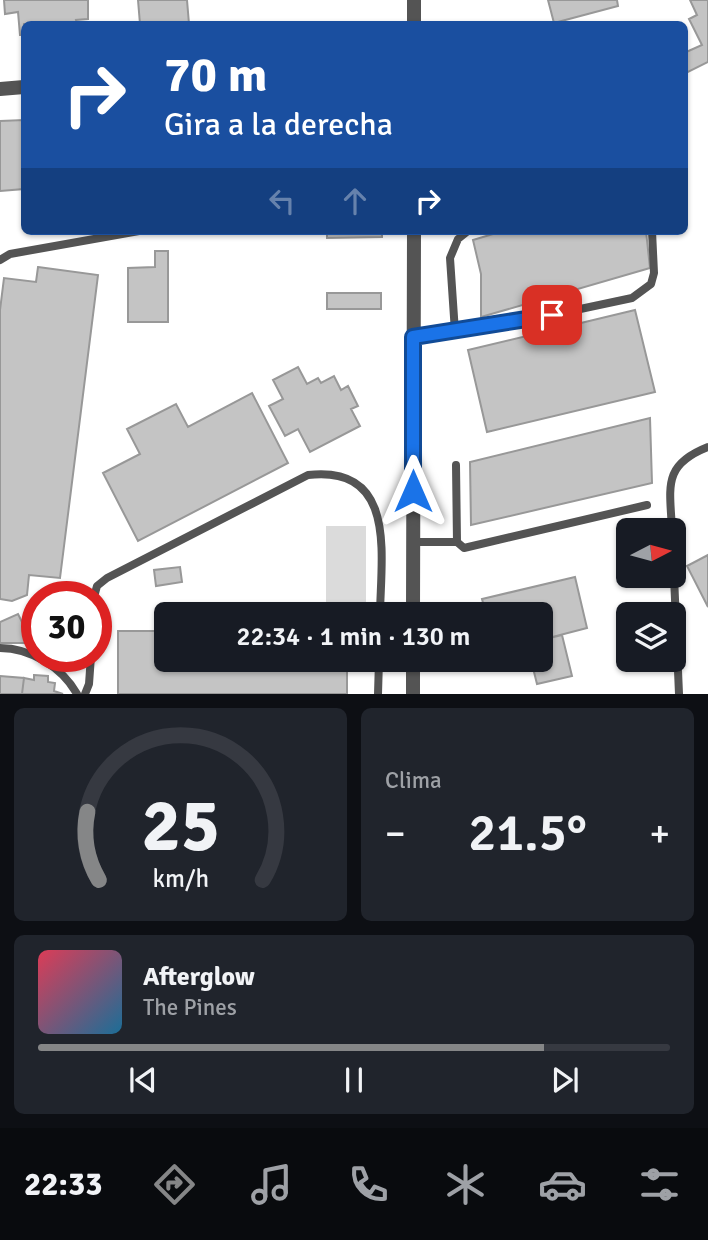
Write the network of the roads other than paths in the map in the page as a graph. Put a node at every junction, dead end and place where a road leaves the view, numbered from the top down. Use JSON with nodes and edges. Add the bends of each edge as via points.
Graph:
{"nodes":[{"id":1,"x":414,"y":0,"type":"edge"},
{"id":2,"x":414,"y":21,"type":"edge"},
{"id":3,"x":21,"y":87,"type":"edge"},
{"id":4,"x":0,"y":89,"type":"edge"},
{"id":5,"x":117,"y":235,"type":"edge"},
{"id":6,"x":414,"y":235,"type":"edge"},
{"id":7,"x":463,"y":235,"type":"edge"},
{"id":8,"x":652,"y":235,"type":"edge"},
{"id":9,"x":0,"y":260,"type":"edge"},
{"id":10,"x":455,"y":331,"type":"junction"},
{"id":11,"x":413,"y":337,"type":"junction"},
{"id":12,"x":708,"y":447,"type":"edge"},
{"id":13,"x":456,"y":465,"type":"dead end"},
{"id":14,"x":647,"y":505,"type":"dead end"},
{"id":15,"x":672,"y":518,"type":"edge"},
{"id":16,"x":413,"y":542,"type":"junction"},
{"id":17,"x":457,"y":542,"type":"junction"},
{"id":18,"x":103,"y":581,"type":"edge"},
{"id":19,"x":675,"y":588,"type":"edge"},
{"id":20,"x":380,"y":602,"type":"edge"},
{"id":21,"x":413,"y":602,"type":"edge"},
{"id":22,"x":0,"y":648,"type":"edge"},
{"id":23,"x":90,"y":672,"type":"edge"},
{"id":24,"x":379,"y":672,"type":"edge"},
{"id":25,"x":413,"y":672,"type":"edge"},
{"id":26,"x":77,"y":694,"type":"edge"},
{"id":27,"x":85,"y":694,"type":"edge"},
{"id":28,"x":378,"y":694,"type":"edge"},
{"id":29,"x":413,"y":694,"type":"edge"},
{"id":30,"x":679,"y":694,"type":"edge"}],
"edges":[{"from":1,"to":2,"type":"street"},
{"from":3,"to":4,"type":"street"},
{"from":5,"to":9,"type":"lane","via":[[10,254]]},
{"from":6,"to":11,"type":"street"},
{"from":7,"to":10,"type":"lane","via":[[450,258]]},
{"from":8,"to":10,"type":"lane","via":[[651,284],[632,298]]},
{"from":10,"to":11,"type":"lane"},
{"from":11,"to":16,"type":"street"},
{"from":12,"to":15,"type":"lane","via":[[688,455],[676,467],[671,480]]},
{"from":13,"to":17,"type":"lane"},
{"from":14,"to":17,"type":"lane","via":[[464,548]]},
{"from":16,"to":17,"type":"lane"},
{"from":16,"to":21,"type":"street"},
{"from":18,"to":20,"type":"lane","via":[[308,475],[322,473],[357,483],[376,507],[381,540]]},
{"from":19,"to":30,"type":"lane"},
{"from":22,"to":26,"type":"lane","via":[[29,652],[44,660]]},
{"from":23,"to":27,"type":"lane"},
{"from":24,"to":28,"type":"lane"},
{"from":25,"to":29,"type":"street"}]}
